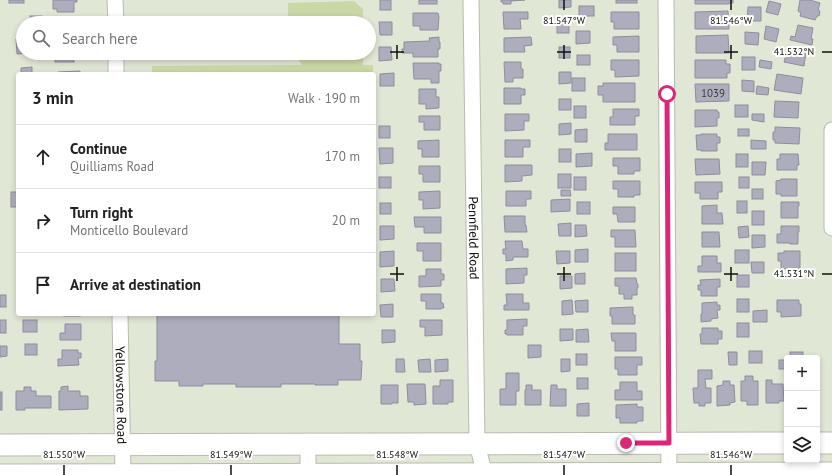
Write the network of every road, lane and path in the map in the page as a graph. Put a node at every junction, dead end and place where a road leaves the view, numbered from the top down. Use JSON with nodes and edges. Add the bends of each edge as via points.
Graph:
{"nodes":[{"id":1,"x":115,"y":0,"type":"edge"},
{"id":2,"x":471,"y":0,"type":"edge"},
{"id":3,"x":666,"y":0,"type":"edge"},
{"id":4,"x":116,"y":16,"type":"edge"},
{"id":5,"x":116,"y":60,"type":"edge"},
{"id":6,"x":116,"y":72,"type":"edge"},
{"id":7,"x":832,"y":130,"type":"edge"},
{"id":8,"x":832,"y":228,"type":"edge"},
{"id":9,"x":120,"y":316,"type":"edge"},
{"id":10,"x":669,"y":443,"type":"junction"},
{"id":11,"x":784,"y":443,"type":"edge"},
{"id":12,"x":820,"y":443,"type":"edge"},
{"id":13,"x":832,"y":443,"type":"edge"},
{"id":14,"x":122,"y":444,"type":"junction"},
{"id":15,"x":308,"y":444,"type":"junction"},
{"id":16,"x":477,"y":444,"type":"junction"},
{"id":17,"x":0,"y":445,"type":"edge"},
{"id":18,"x":832,"y":473,"type":"edge"},
{"id":19,"x":485,"y":474,"type":"edge"},
{"id":20,"x":669,"y":474,"type":"edge"},
{"id":21,"x":0,"y":475,"type":"edge"},
{"id":22,"x":123,"y":475,"type":"edge"},
{"id":23,"x":308,"y":475,"type":"edge"}],
"edges":[{"from":1,"to":4,"type":"street"},
{"from":2,"to":16,"type":"street","name":"Pennfield Road"},
{"from":3,"to":10,"type":"street"},
{"from":5,"to":6,"type":"street"},
{"from":7,"to":8,"type":"street"},
{"from":9,"to":14,"type":"street","name":"Yellowstone Road"},
{"from":10,"to":11,"type":"main road"},
{"from":10,"to":16,"type":"main road"},
{"from":10,"to":20,"type":"street"},
{"from":12,"to":13,"type":"main road"},
{"from":14,"to":15,"type":"main road"},
{"from":14,"to":17,"type":"main road"},
{"from":14,"to":22,"type":"street","name":"Yellowstone Road"},
{"from":15,"to":16,"type":"main road"},
{"from":15,"to":23,"type":"street"},
{"from":16,"to":19,"type":"street","name":"Pennfield Road"},
{"from":18,"to":20,"type":"main road"},
{"from":19,"to":20,"type":"main road"},
{"from":19,"to":23,"type":"main road"},
{"from":21,"to":22,"type":"main road"},
{"from":22,"to":23,"type":"main road"}]}
